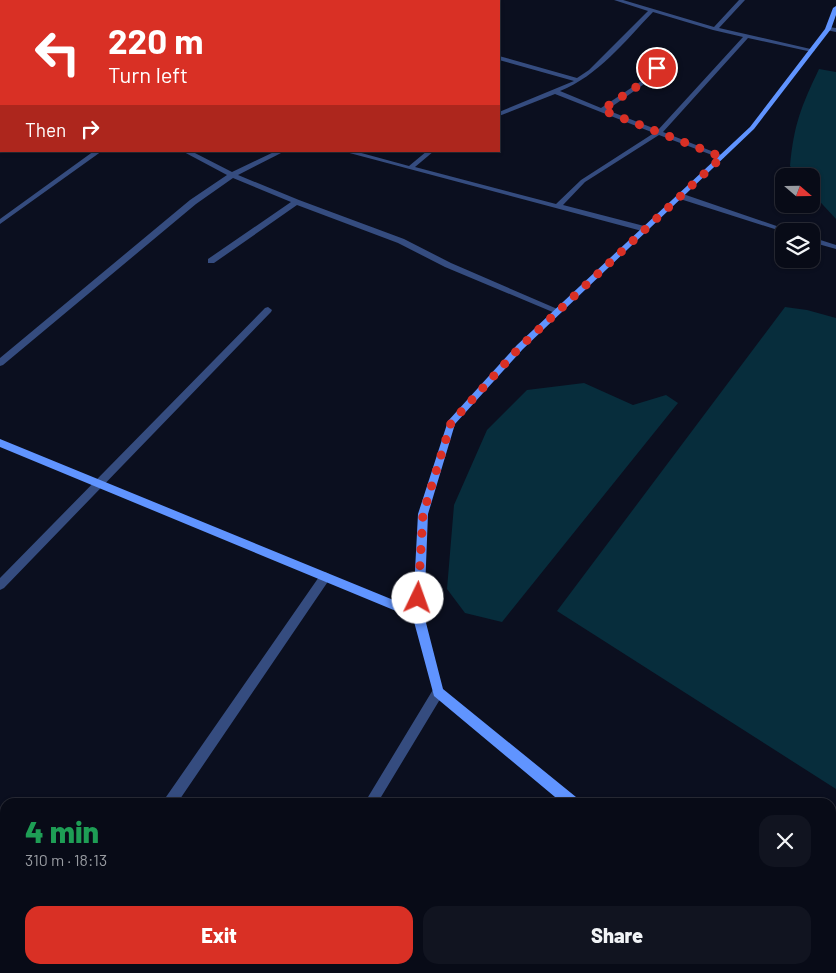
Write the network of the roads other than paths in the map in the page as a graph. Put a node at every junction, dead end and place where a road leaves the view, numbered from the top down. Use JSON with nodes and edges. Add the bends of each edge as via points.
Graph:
{"nodes":[{"id":1,"x":621,"y":0,"type":"edge"},
{"id":2,"x":742,"y":0,"type":"edge"},
{"id":3,"x":836,"y":8,"type":"edge"},
{"id":4,"x":652,"y":10,"type":"junction"},
{"id":5,"x":715,"y":29,"type":"junction"},
{"id":6,"x":832,"y":29,"type":"edge"},
{"id":7,"x":746,"y":37,"type":"junction"},
{"id":8,"x":812,"y":50,"type":"junction"},
{"id":9,"x":500,"y":58,"type":"edge"},
{"id":10,"x":657,"y":68,"type":"dead end"},
{"id":11,"x":578,"y":80,"type":"junction"},
{"id":12,"x":556,"y":92,"type":"junction"},
{"id":13,"x":602,"y":110,"type":"junction"},
{"id":14,"x":500,"y":114,"type":"edge"},
{"id":15,"x":659,"y":132,"type":"junction"},
{"id":16,"x":98,"y":152,"type":"edge"},
{"id":17,"x":187,"y":152,"type":"edge"},
{"id":18,"x":280,"y":152,"type":"edge"},
{"id":19,"x":349,"y":152,"type":"edge"},
{"id":20,"x":430,"y":152,"type":"edge"},
{"id":21,"x":722,"y":157,"type":"junction"},
{"id":22,"x":410,"y":168,"type":"junction"},
{"id":23,"x":232,"y":175,"type":"junction"},
{"id":24,"x":680,"y":196,"type":"junction"},
{"id":25,"x":296,"y":202,"type":"junction"},
{"id":26,"x":558,"y":206,"type":"junction"},
{"id":27,"x":0,"y":222,"type":"edge"},
{"id":28,"x":775,"y":227,"type":"edge"},
{"id":29,"x":645,"y":229,"type":"junction"},
{"id":30,"x":820,"y":242,"type":"edge"},
{"id":31,"x":836,"y":247,"type":"edge"},
{"id":32,"x":211,"y":261,"type":"dead end"},
{"id":33,"x":268,"y":310,"type":"dead end"},
{"id":34,"x":558,"y":311,"type":"junction"},
{"id":35,"x":0,"y":364,"type":"edge"},
{"id":36,"x":0,"y":443,"type":"edge"},
{"id":37,"x":99,"y":484,"type":"junction"},
{"id":38,"x":325,"y":577,"type":"junction"},
{"id":39,"x":0,"y":585,"type":"edge"},
{"id":40,"x":418,"y":615,"type":"junction"},
{"id":41,"x":438,"y":692,"type":"junction"},
{"id":42,"x":174,"y":798,"type":"edge"},
{"id":43,"x":373,"y":798,"type":"edge"},
{"id":44,"x":566,"y":798,"type":"edge"}],
"edges":[{"from":1,"to":4,"type":"street"},
{"from":2,"to":5,"type":"street"},
{"from":3,"to":6,"type":"street"},
{"from":4,"to":5,"type":"street"},
{"from":4,"to":11,"type":"street"},
{"from":5,"to":7,"type":"street"},
{"from":6,"to":8,"type":"street"},
{"from":7,"to":8,"type":"street"},
{"from":7,"to":15,"type":"street"},
{"from":8,"to":21,"type":"street","via":[[752,128]]},
{"from":9,"to":11,"type":"street"},
{"from":10,"to":13,"type":"street","via":[[648,79]]},
{"from":11,"to":12,"type":"street"},
{"from":12,"to":13,"type":"street"},
{"from":12,"to":14,"type":"street"},
{"from":13,"to":15,"type":"street"},
{"from":15,"to":21,"type":"street"},
{"from":15,"to":26,"type":"street","via":[[583,181]]},
{"from":16,"to":27,"type":"street"},
{"from":17,"to":23,"type":"street"},
{"from":18,"to":23,"type":"street"},
{"from":19,"to":22,"type":"street"},
{"from":20,"to":22,"type":"street"},
{"from":21,"to":24,"type":"street"},
{"from":22,"to":26,"type":"street"},
{"from":23,"to":25,"type":"street"},
{"from":23,"to":35,"type":"street","via":[[141,244]]},
{"from":24,"to":28,"type":"street"},
{"from":24,"to":29,"type":"street"},
{"from":25,"to":32,"type":"street"},
{"from":25,"to":34,"type":"street","via":[[401,241]]},
{"from":26,"to":29,"type":"street"},
{"from":29,"to":34,"type":"street"},
{"from":30,"to":31,"type":"street"},
{"from":33,"to":37,"type":"street"},
{"from":34,"to":40,"type":"street","via":[[520,347],[451,423],[423,514]]},
{"from":36,"to":37,"type":"street"},
{"from":37,"to":38,"type":"street"},
{"from":37,"to":39,"type":"street"},
{"from":38,"to":40,"type":"street"},
{"from":38,"to":42,"type":"street"},
{"from":40,"to":41,"type":"street"},
{"from":41,"to":43,"type":"street"},
{"from":41,"to":44,"type":"street"}]}
